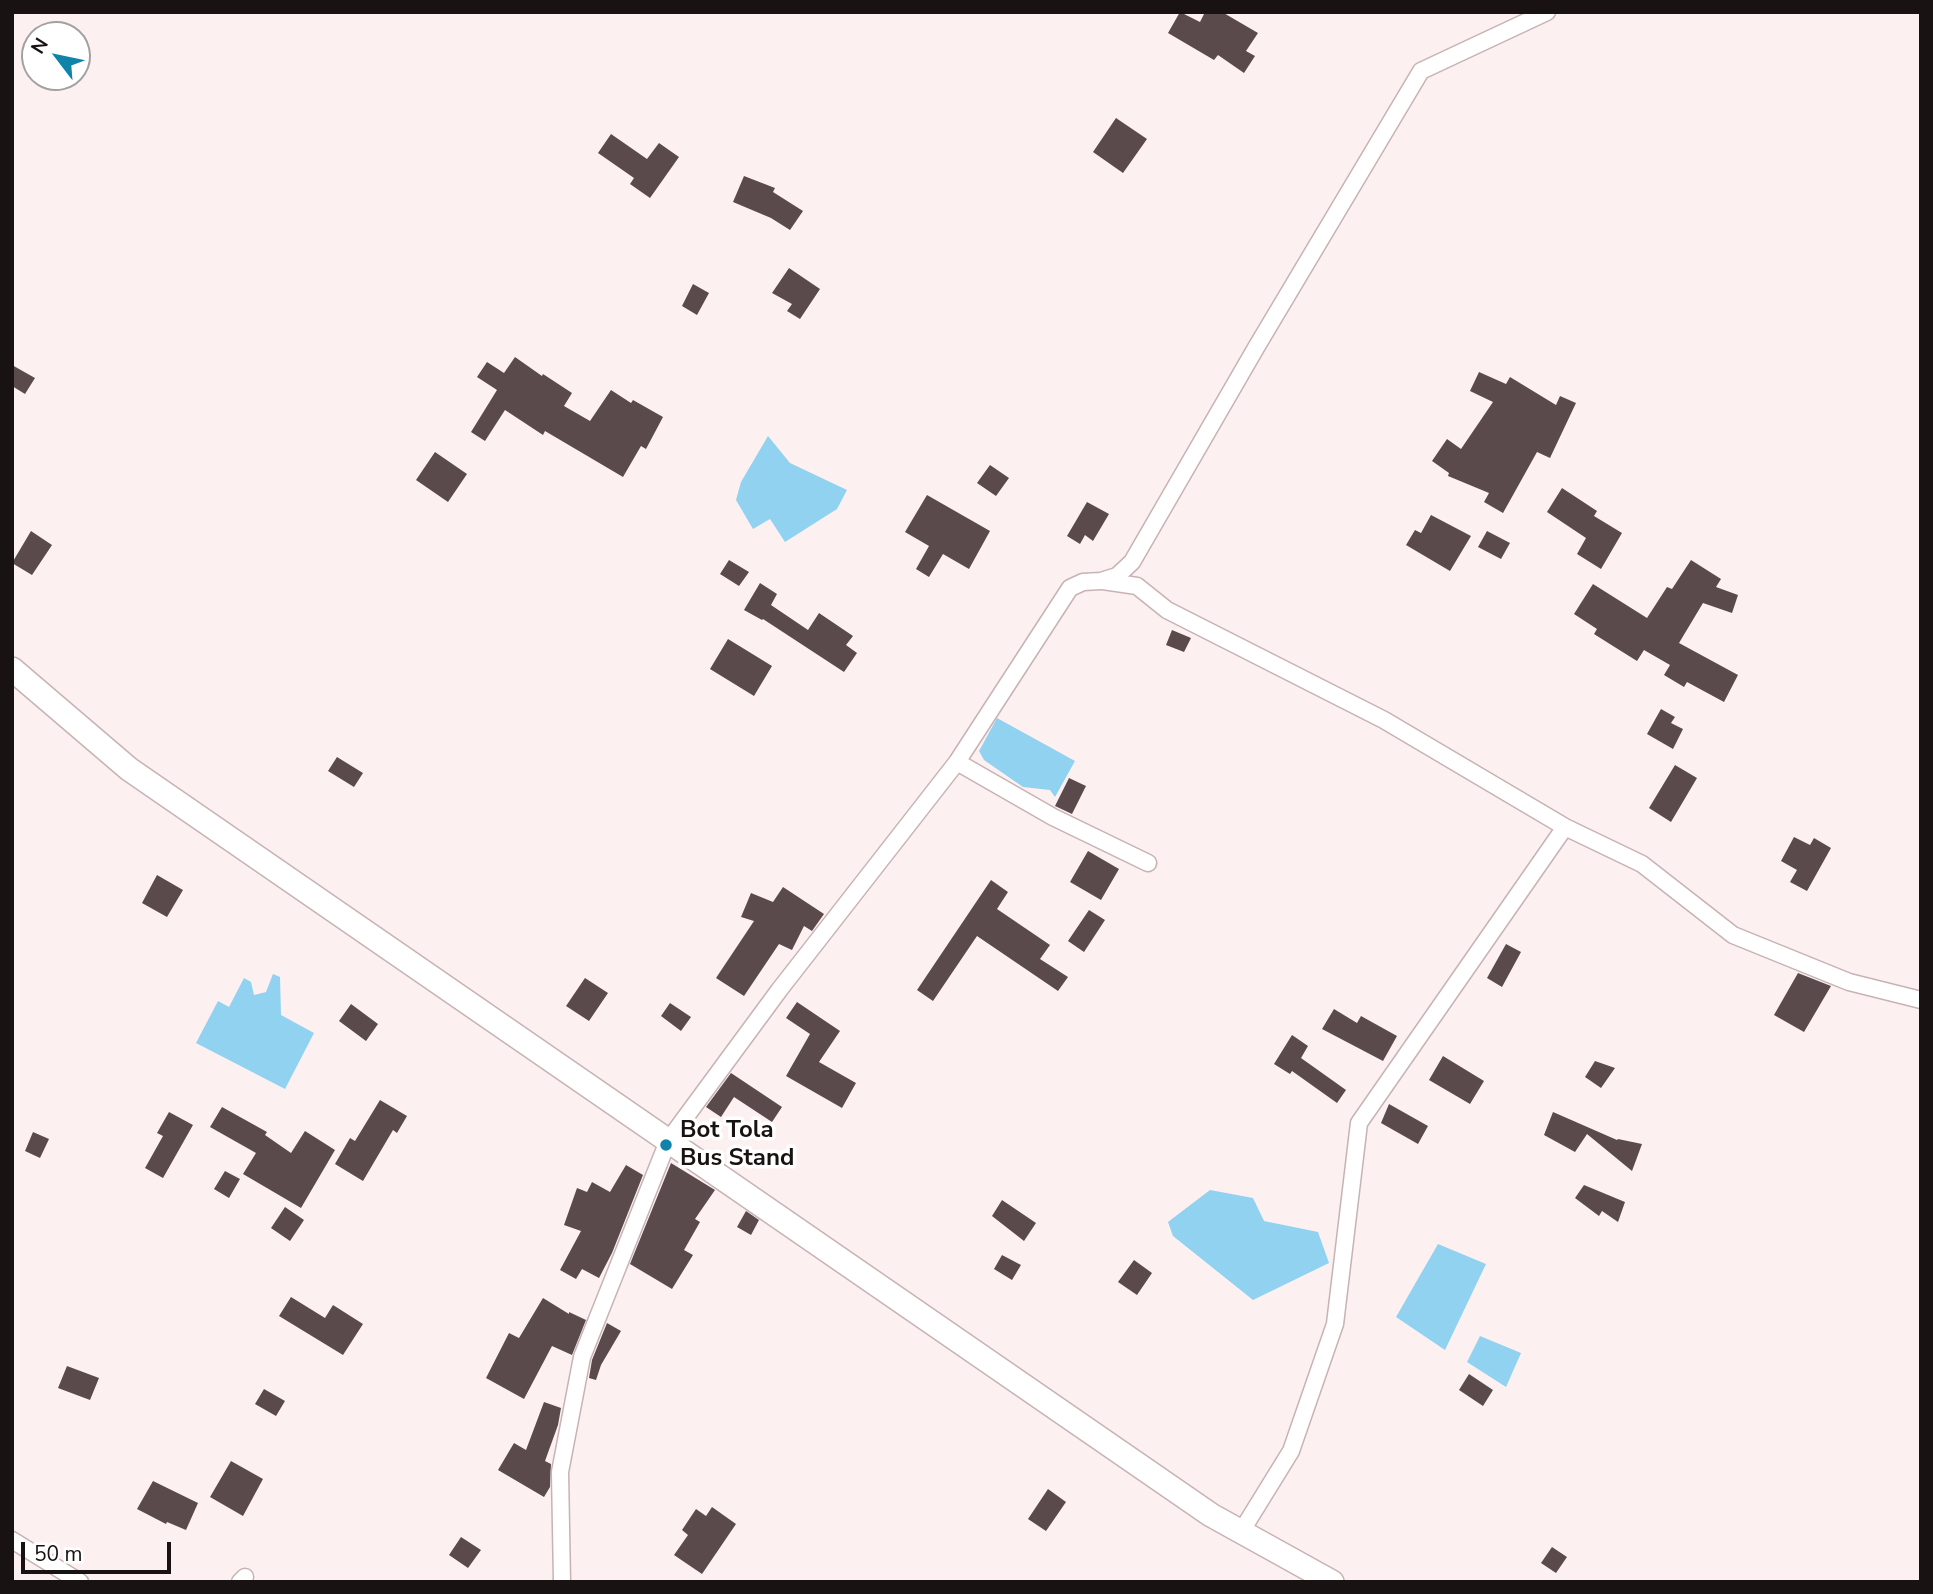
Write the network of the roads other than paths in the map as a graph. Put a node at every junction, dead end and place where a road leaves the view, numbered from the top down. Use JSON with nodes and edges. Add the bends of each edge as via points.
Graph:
{"nodes":[{"id":1,"x":1547,"y":12,"type":"edge"},
{"id":2,"x":1101,"y":581,"type":"junction"},
{"id":3,"x":12,"y":669,"type":"edge"},
{"id":4,"x":957,"y":762,"type":"junction"},
{"id":5,"x":1564,"y":827,"type":"junction"},
{"id":6,"x":1148,"y":863,"type":"dead end"},
{"id":7,"x":1921,"y":1000,"type":"edge"},
{"id":8,"x":668,"y":1141,"type":"junction"},
{"id":9,"x":1241,"y":1532,"type":"junction"},
{"id":10,"x":12,"y":1540,"type":"edge"},
{"id":11,"x":80,"y":1582,"type":"edge"},
{"id":12,"x":562,"y":1582,"type":"edge"},
{"id":13,"x":1332,"y":1582,"type":"edge"}],
"edges":[{"from":1,"to":2,"type":"street","via":[[1421,71],[1142,548],[1117,576]]},
{"from":2,"to":4,"type":"street","via":[[1070,588]]},
{"from":2,"to":5,"type":"street","via":[[1137,586],[1167,610],[1384,720]]},
{"from":3,"to":8,"type":"main road","via":[[129,769]]},
{"from":4,"to":6,"type":"street","via":[[1052,817]]},
{"from":4,"to":8,"type":"street"},
{"from":5,"to":7,"type":"street","via":[[1642,864],[1734,935],[1849,982]]},
{"from":5,"to":9,"type":"street","via":[[1359,1123],[1335,1324],[1292,1451]]},
{"from":8,"to":9,"type":"main road"},
{"from":8,"to":12,"type":"street","via":[[582,1357],[560,1472]]},
{"from":9,"to":13,"type":"main road"},
{"from":10,"to":11,"type":"street"}]}
